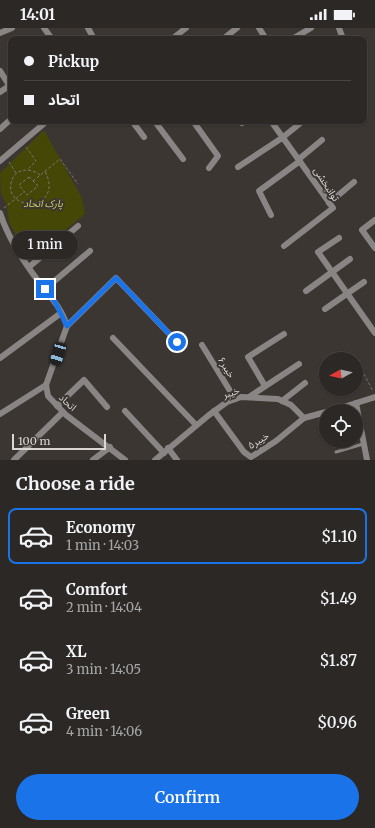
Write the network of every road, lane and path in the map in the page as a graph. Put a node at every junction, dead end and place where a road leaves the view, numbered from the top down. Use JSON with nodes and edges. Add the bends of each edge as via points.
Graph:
{"nodes":[{"id":1,"x":10,"y":28,"type":"edge"},
{"id":2,"x":186,"y":28,"type":"edge"},
{"id":3,"x":237,"y":28,"type":"edge"},
{"id":4,"x":311,"y":28,"type":"edge"},
{"id":5,"x":0,"y":34,"type":"edge"},
{"id":6,"x":176,"y":36,"type":"edge"},
{"id":7,"x":226,"y":36,"type":"edge"},
{"id":8,"x":297,"y":36,"type":"edge"},
{"id":9,"x":0,"y":71,"type":"edge"},
{"id":10,"x":8,"y":84,"type":"edge"},
{"id":11,"x":8,"y":122,"type":"edge"},
{"id":12,"x":40,"y":124,"type":"edge"},
{"id":13,"x":134,"y":124,"type":"edge"},
{"id":14,"x":157,"y":124,"type":"edge"},
{"id":15,"x":195,"y":124,"type":"edge"},
{"id":16,"x":273,"y":124,"type":"edge"},
{"id":17,"x":299,"y":124,"type":"edge"},
{"id":18,"x":0,"y":129,"type":"edge"},
{"id":19,"x":144,"y":136,"type":"dead end"},
{"id":20,"x":282,"y":138,"type":"junction"},
{"id":21,"x":322,"y":140,"type":"dead end"},
{"id":22,"x":22,"y":142,"type":"junction"},
{"id":23,"x":2,"y":159,"type":"edge"},
{"id":24,"x":183,"y":159,"type":"dead end"},
{"id":25,"x":299,"y":160,"type":"junction"},
{"id":26,"x":238,"y":167,"type":"dead end"},
{"id":27,"x":209,"y":168,"type":"dead end"},
{"id":28,"x":27,"y":169,"type":"junction"},
{"id":29,"x":45,"y":171,"type":"junction"},
{"id":30,"x":17,"y":173,"type":"junction"},
{"id":31,"x":40,"y":175,"type":"junction"},
{"id":32,"x":33,"y":181,"type":"junction"},
{"id":33,"x":354,"y":182,"type":"dead end"},
{"id":34,"x":78,"y":184,"type":"dead end"},
{"id":35,"x":24,"y":192,"type":"junction"},
{"id":36,"x":16,"y":198,"type":"junction"},
{"id":37,"x":329,"y":203,"type":"junction"},
{"id":38,"x":0,"y":212,"type":"edge"},
{"id":39,"x":271,"y":215,"type":"dead end"},
{"id":40,"x":375,"y":220,"type":"edge"},
{"id":41,"x":78,"y":226,"type":"dead end"},
{"id":42,"x":339,"y":238,"type":"dead end"},
{"id":43,"x":284,"y":246,"type":"dead end"},
{"id":44,"x":375,"y":248,"type":"edge"},
{"id":45,"x":90,"y":251,"type":"dead end"},
{"id":46,"x":350,"y":259,"type":"dead end"},
{"id":47,"x":28,"y":268,"type":"junction"},
{"id":48,"x":332,"y":273,"type":"junction"},
{"id":49,"x":364,"y":282,"type":"dead end"},
{"id":50,"x":45,"y":289,"type":"junction"},
{"id":51,"x":306,"y":291,"type":"dead end"},
{"id":52,"x":347,"y":294,"type":"junction"},
{"id":53,"x":325,"y":309,"type":"dead end"},
{"id":54,"x":61,"y":313,"type":"junction"},
{"id":55,"x":67,"y":326,"type":"junction"},
{"id":56,"x":375,"y":333,"type":"edge"},
{"id":57,"x":284,"y":334,"type":"dead end"},
{"id":58,"x":114,"y":338,"type":"dead end"},
{"id":59,"x":177,"y":342,"type":"dead end"},
{"id":60,"x":202,"y":345,"type":"dead end"},
{"id":61,"x":0,"y":358,"type":"edge"},
{"id":62,"x":299,"y":364,"type":"dead end"},
{"id":63,"x":363,"y":373,"type":"edge"},
{"id":64,"x":305,"y":382,"type":"dead end"},
{"id":65,"x":46,"y":385,"type":"junction"},
{"id":66,"x":265,"y":386,"type":"junction"},
{"id":67,"x":249,"y":396,"type":"junction"},
{"id":68,"x":375,"y":396,"type":"edge"},
{"id":69,"x":235,"y":399,"type":"junction"},
{"id":70,"x":282,"y":401,"type":"junction"},
{"id":71,"x":356,"y":403,"type":"joint"},
{"id":72,"x":353,"y":404,"type":"edge"},
{"id":73,"x":57,"y":406,"type":"junction"},
{"id":74,"x":107,"y":407,"type":"dead end"},
{"id":75,"x":125,"y":411,"type":"dead end"},
{"id":76,"x":214,"y":411,"type":"junction"},
{"id":77,"x":62,"y":412,"type":"junction"},
{"id":78,"x":0,"y":414,"type":"edge"},
{"id":79,"x":319,"y":414,"type":"edge"},
{"id":80,"x":304,"y":418,"type":"junction"},
{"id":81,"x":196,"y":425,"type":"junction"},
{"id":82,"x":363,"y":444,"type":"edge"},
{"id":83,"x":110,"y":447,"type":"junction"},
{"id":84,"x":350,"y":448,"type":"edge"},
{"id":85,"x":166,"y":451,"type":"junction"},
{"id":86,"x":336,"y":452,"type":"dead end"},
{"id":87,"x":14,"y":460,"type":"edge"},
{"id":88,"x":93,"y":460,"type":"edge"},
{"id":89,"x":125,"y":460,"type":"edge"},
{"id":90,"x":155,"y":460,"type":"edge"},
{"id":91,"x":177,"y":460,"type":"edge"},
{"id":92,"x":367,"y":460,"type":"edge"}],
"edges":[{"from":1,"to":5,"type":"street"},
{"from":2,"to":6,"type":"street"},
{"from":3,"to":7,"type":"street"},
{"from":4,"to":8,"type":"street"},
{"from":9,"to":10,"type":"street"},
{"from":11,"to":18,"type":"street"},
{"from":12,"to":22,"type":"street"},
{"from":13,"to":19,"type":"street"},
{"from":14,"to":24,"type":"street"},
{"from":15,"to":27,"type":"street","via":[[218,156]]},
{"from":16,"to":20,"type":"street","name":"توانبخشی"},
{"from":17,"to":20,"type":"street"},
{"from":20,"to":25,"type":"street","name":"توانبخشی"},
{"from":20,"to":26,"type":"street"},
{"from":21,"to":25,"type":"street"},
{"from":22,"to":23,"type":"street"},
{"from":22,"to":28,"type":"path","via":[[36,161]]},
{"from":23,"to":30,"type":"path"},
{"from":25,"to":37,"type":"street","name":"توانبخشی"},
{"from":25,"to":39,"type":"street","via":[[258,191]]},
{"from":28,"to":30,"type":"path"},
{"from":28,"to":31,"type":"path"},
{"from":29,"to":31,"type":"path"},
{"from":29,"to":34,"type":"path","via":[[60,159]]},
{"from":29,"to":36,"type":"path","via":[[49,180],[49,191],[43,199],[34,204],[24,204]]},
{"from":30,"to":36,"type":"path","via":[[12,179],[11,186]]},
{"from":31,"to":32,"type":"path"},
{"from":32,"to":35,"type":"path","via":[[38,186],[27,195]]},
{"from":32,"to":35,"type":"path","via":[[29,177],[19,185]]},
{"from":33,"to":37,"type":"street"},
{"from":35,"to":36,"type":"path"},
{"from":36,"to":38,"type":"path"},
{"from":37,"to":43,"type":"street","name":"توانبخشی","via":[[333,208]]},
{"from":38,"to":47,"type":"street","via":[[5,228]]},
{"from":40,"to":44,"type":"street","via":[[362,230]]},
{"from":41,"to":47,"type":"street"},
{"from":42,"to":48,"type":"street","via":[[318,252]]},
{"from":45,"to":50,"type":"street"},
{"from":46,"to":48,"type":"street"},
{"from":47,"to":50,"type":"street"},
{"from":48,"to":51,"type":"street"},
{"from":48,"to":52,"type":"street"},
{"from":49,"to":52,"type":"street"},
{"from":50,"to":54,"type":"street"},
{"from":52,"to":53,"type":"street"},
{"from":52,"to":56,"type":"street"},
{"from":54,"to":55,"type":"street"},
{"from":54,"to":61,"type":"street"},
{"from":55,"to":59,"type":"street","via":[[116,278]]},
{"from":55,"to":65,"type":"street"},
{"from":57,"to":66,"type":"street","via":[[248,357]]},
{"from":58,"to":81,"type":"street"},
{"from":60,"to":69,"type":"street","name":"خیبر۶"},
{"from":62,"to":66,"type":"street"},
{"from":63,"to":68,"type":"path"},
{"from":64,"to":70,"type":"street"},
{"from":65,"to":73,"type":"street","name":"اتحاد","via":[[48,396]]},
{"from":65,"to":78,"type":"street"},
{"from":66,"to":67,"type":"street"},
{"from":67,"to":69,"type":"street","name":"خیبر"},
{"from":67,"to":70,"type":"street","name":"خیبر"},
{"from":68,"to":71,"type":"street"},
{"from":69,"to":76,"type":"street","name":"خیبر"},
{"from":70,"to":80,"type":"street","name":"خیبر","via":[[291,405]]},
{"from":71,"to":72,"type":"street"},
{"from":73,"to":74,"type":"street","via":[[84,380]]},
{"from":73,"to":77,"type":"street","name":"اتحاد"},
{"from":75,"to":85,"type":"street"},
{"from":76,"to":80,"type":"street","name":"خیبر۵","via":[[244,452],[251,457]]},
{"from":76,"to":81,"type":"street","name":"خیبر"},
{"from":77,"to":83,"type":"street","name":"اتحاد"},
{"from":77,"to":87,"type":"street"},
{"from":79,"to":80,"type":"street"},
{"from":81,"to":85,"type":"street","name":"خیبر"},
{"from":82,"to":92,"type":"street"},
{"from":83,"to":88,"type":"street"},
{"from":83,"to":89,"type":"street","name":"اتحاد"},
{"from":84,"to":86,"type":"lane"},
{"from":85,"to":90,"type":"street","name":"خیبر"},
{"from":85,"to":91,"type":"street"}]}
